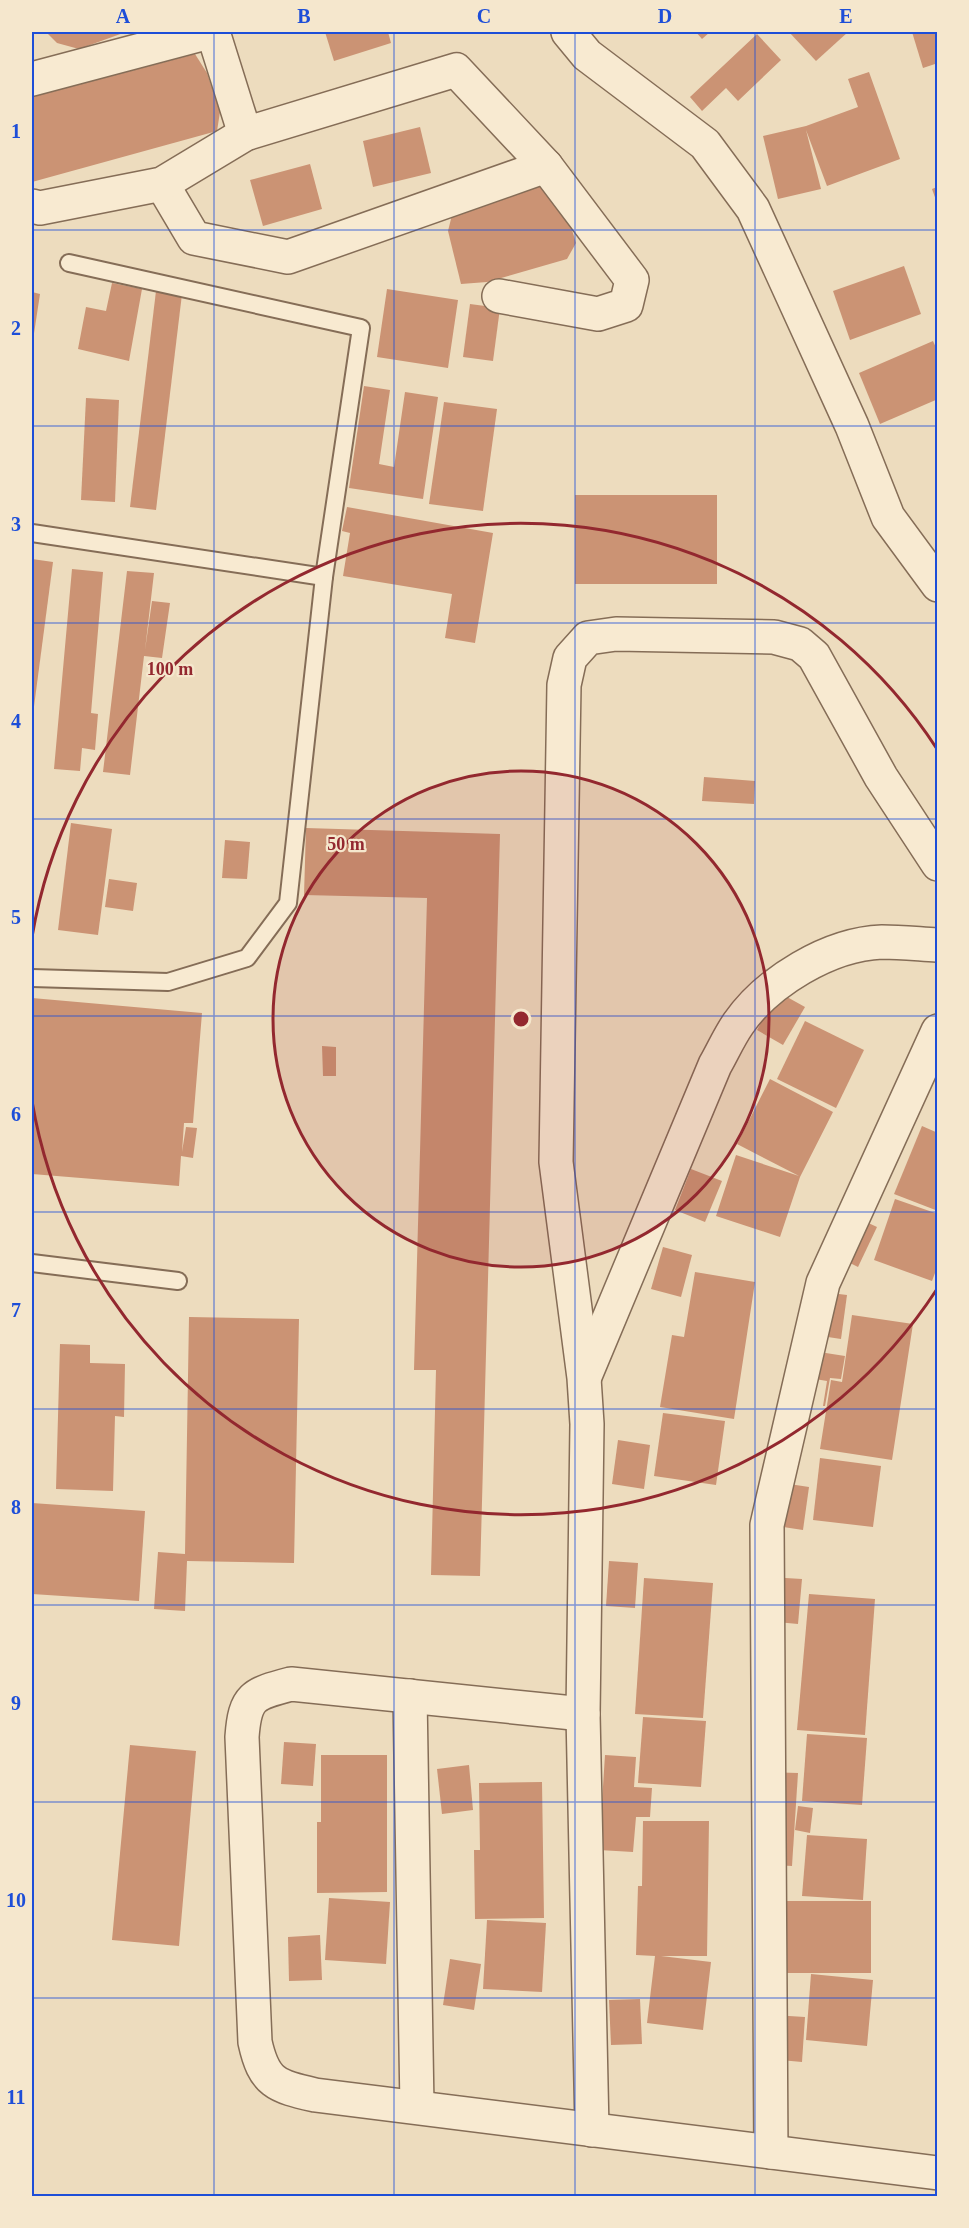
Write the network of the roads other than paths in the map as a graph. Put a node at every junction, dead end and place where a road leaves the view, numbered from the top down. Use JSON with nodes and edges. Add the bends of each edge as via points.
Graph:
{"nodes":[{"id":1,"x":211,"y":32,"type":"edge"},
{"id":2,"x":568,"y":32,"type":"edge"},
{"id":3,"x":32,"y":79,"type":"edge"},
{"id":4,"x":245,"y":134,"type":"junction"},
{"id":5,"x":546,"y":166,"type":"junction"},
{"id":6,"x":162,"y":184,"type":"junction"},
{"id":7,"x":32,"y":207,"type":"edge"},
{"id":8,"x":69,"y":263,"type":"dead end"},
{"id":9,"x":499,"y":296,"type":"dead end"},
{"id":10,"x":32,"y":533,"type":"edge"},
{"id":11,"x":324,"y":577,"type":"junction"},
{"id":12,"x":938,"y":585,"type":"edge"},
{"id":13,"x":938,"y":864,"type":"edge"},
{"id":14,"x":937,"y":945,"type":"edge"},
{"id":15,"x":32,"y":978,"type":"edge"},
{"id":16,"x":938,"y":1031,"type":"edge"},
{"id":17,"x":32,"y":1263,"type":"edge"},
{"id":18,"x":178,"y":1281,"type":"dead end"},
{"id":19,"x":584,"y":1378,"type":"junction"},
{"id":20,"x":410,"y":1696,"type":"junction"},
{"id":21,"x":583,"y":1713,"type":"junction"},
{"id":22,"x":417,"y":2107,"type":"junction"},
{"id":23,"x":592,"y":2130,"type":"junction"},
{"id":24,"x":771,"y":2152,"type":"junction"},
{"id":25,"x":938,"y":2173,"type":"edge"}],
"edges":[{"from":1,"to":3,"type":"street"},
{"from":1,"to":4,"type":"street"},
{"from":2,"to":12,"type":"street","via":[[587,55],[705,144],[753,209],[852,426],[888,517]]},
{"from":4,"to":5,"type":"street","via":[[456,70]]},
{"from":4,"to":6,"type":"street"},
{"from":5,"to":6,"type":"street","via":[[288,257],[194,238]]},
{"from":5,"to":9,"type":"street","via":[[632,280],[626,305],[598,314]]},
{"from":6,"to":7,"type":"street"},
{"from":8,"to":11,"type":"lane","via":[[362,328]]},
{"from":10,"to":11,"type":"lane"},
{"from":11,"to":15,"type":"lane","via":[[288,903],[247,958],[168,982]]},
{"from":13,"to":19,"type":"street","via":[[881,777],[814,656],[800,644],[774,637],[616,634],[588,638],[570,658],[564,685],[556,1162]]},
{"from":14,"to":19,"type":"street","via":[[880,942],[801,966],[762,997],[738,1024],[715,1065]]},
{"from":16,"to":24,"type":"street","via":[[823,1283],[767,1525]]},
{"from":17,"to":18,"type":"lane"},
{"from":19,"to":21,"type":"street"},
{"from":20,"to":21,"type":"street"},
{"from":20,"to":22,"type":"street"},
{"from":20,"to":22,"type":"street","via":[[291,1684],[259,1692],[244,1711],[242,1737],[255,2042],[260,2065],[269,2079],[288,2088]]},
{"from":21,"to":23,"type":"street"},
{"from":22,"to":23,"type":"street"},
{"from":23,"to":24,"type":"street"},
{"from":24,"to":25,"type":"street"}]}
